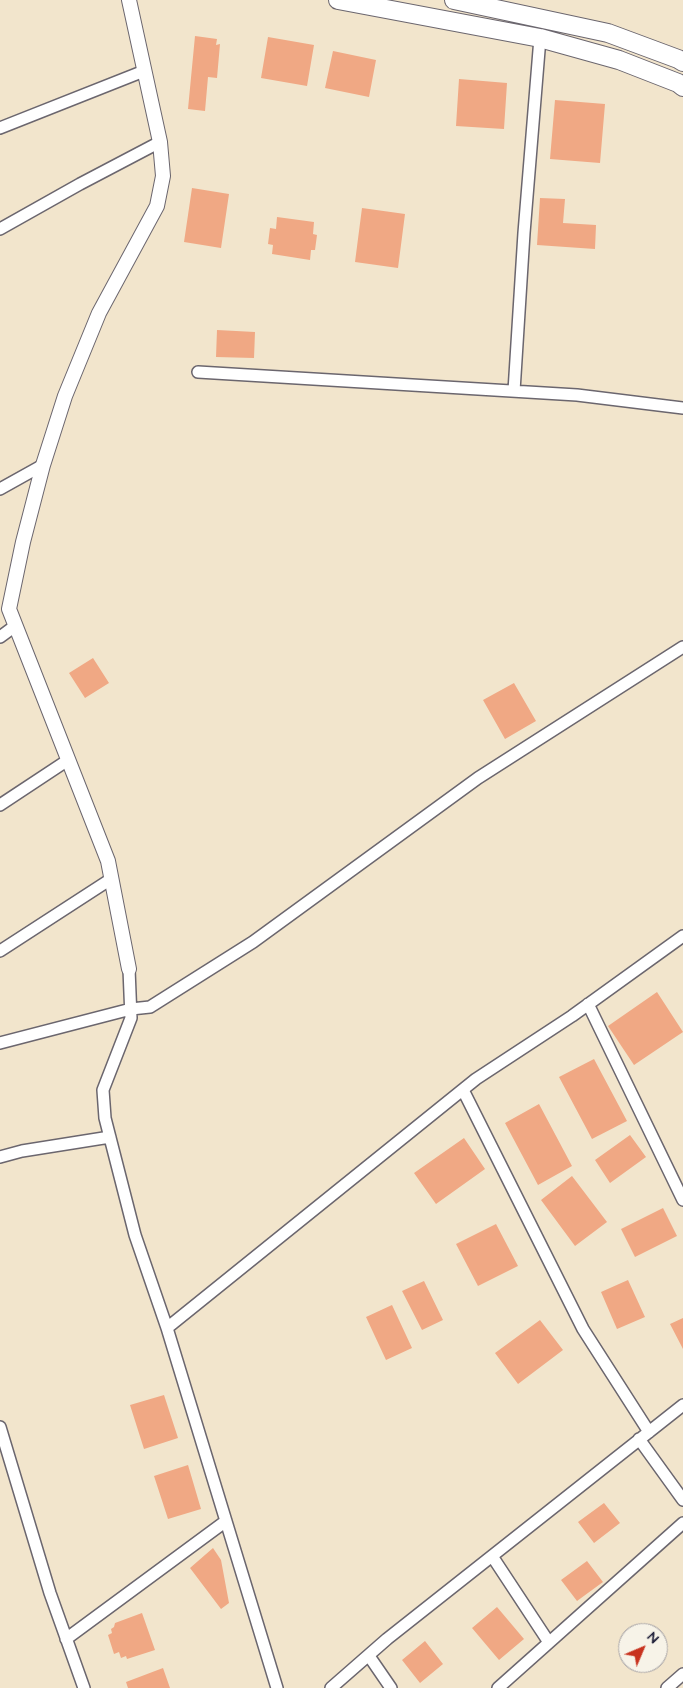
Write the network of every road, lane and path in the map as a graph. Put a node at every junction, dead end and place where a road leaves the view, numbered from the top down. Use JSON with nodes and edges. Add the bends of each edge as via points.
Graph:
{"nodes":[{"id":1,"x":129,"y":0,"type":"edge"},
{"id":2,"x":338,"y":0,"type":"edge"},
{"id":3,"x":454,"y":0,"type":"edge"},
{"id":4,"x":540,"y":38,"type":"junction"},
{"id":5,"x":683,"y":62,"type":"edge"},
{"id":6,"x":144,"y":71,"type":"junction"},
{"id":7,"x":683,"y":87,"type":"edge"},
{"id":8,"x":0,"y":128,"type":"edge"},
{"id":9,"x":160,"y":142,"type":"junction"},
{"id":10,"x":0,"y":229,"type":"edge"},
{"id":11,"x":198,"y":372,"type":"dead end"},
{"id":12,"x":514,"y":391,"type":"junction"},
{"id":13,"x":683,"y":408,"type":"edge"},
{"id":14,"x":43,"y":465,"type":"junction"},
{"id":15,"x":0,"y":489,"type":"edge"},
{"id":16,"x":16,"y":626,"type":"junction"},
{"id":17,"x":0,"y":637,"type":"edge"},
{"id":18,"x":683,"y":647,"type":"edge"},
{"id":19,"x":68,"y":760,"type":"junction"},
{"id":20,"x":0,"y":805,"type":"edge"},
{"id":21,"x":111,"y":879,"type":"junction"},
{"id":22,"x":683,"y":936,"type":"edge"},
{"id":23,"x":0,"y":951,"type":"edge"},
{"id":24,"x":129,"y":969,"type":"joint"},
{"id":25,"x":588,"y":1004,"type":"junction"},
{"id":26,"x":131,"y":1009,"type":"junction"},
{"id":27,"x":0,"y":1043,"type":"edge"},
{"id":28,"x":463,"y":1090,"type":"junction"},
{"id":29,"x":110,"y":1137,"type":"junction"},
{"id":30,"x":0,"y":1157,"type":"edge"},
{"id":31,"x":683,"y":1200,"type":"edge"},
{"id":32,"x":168,"y":1328,"type":"junction"},
{"id":33,"x":683,"y":1405,"type":"edge"},
{"id":34,"x":0,"y":1427,"type":"edge"},
{"id":35,"x":644,"y":1436,"type":"junction"},
{"id":36,"x":683,"y":1500,"type":"edge"},
{"id":37,"x":226,"y":1521,"type":"junction"},
{"id":38,"x":683,"y":1522,"type":"edge"},
{"id":39,"x":492,"y":1556,"type":"junction"},
{"id":40,"x":66,"y":1639,"type":"junction"},
{"id":41,"x":548,"y":1641,"type":"junction"},
{"id":42,"x":369,"y":1656,"type":"junction"},
{"id":43,"x":683,"y":1674,"type":"edge"},
{"id":44,"x":84,"y":1688,"type":"edge"},
{"id":45,"x":276,"y":1688,"type":"edge"},
{"id":46,"x":331,"y":1688,"type":"edge"},
{"id":47,"x":391,"y":1688,"type":"edge"},
{"id":48,"x":498,"y":1688,"type":"edge"},
{"id":49,"x":667,"y":1688,"type":"edge"}],
"edges":[{"from":1,"to":6,"type":"street"},
{"from":2,"to":4,"type":"highway"},
{"from":3,"to":5,"type":"highway","via":[[608,33]]},
{"from":4,"to":7,"type":"highway","via":[[619,60]]},
{"from":4,"to":12,"type":"street"},
{"from":6,"to":8,"type":"street"},
{"from":6,"to":9,"type":"street"},
{"from":9,"to":10,"type":"street"},
{"from":9,"to":14,"type":"street","via":[[163,176],[157,206],[99,313]]},
{"from":11,"to":12,"type":"street"},
{"from":12,"to":13,"type":"street","via":[[576,394]]},
{"from":14,"to":15,"type":"street"},
{"from":14,"to":16,"type":"street","via":[[9,609]]},
{"from":16,"to":17,"type":"street"},
{"from":16,"to":19,"type":"street"},
{"from":18,"to":26,"type":"street","via":[[478,778],[253,942],[150,1007]]},
{"from":19,"to":20,"type":"street"},
{"from":19,"to":21,"type":"street","via":[[108,861]]},
{"from":21,"to":23,"type":"street"},
{"from":21,"to":24,"type":"street"},
{"from":22,"to":25,"type":"street"},
{"from":24,"to":26,"type":"street"},
{"from":25,"to":28,"type":"street"},
{"from":25,"to":31,"type":"street"},
{"from":26,"to":27,"type":"street"},
{"from":26,"to":29,"type":"street","via":[[131,1018],[104,1090],[105,1118]]},
{"from":28,"to":32,"type":"street"},
{"from":28,"to":35,"type":"street","via":[[583,1329]]},
{"from":29,"to":30,"type":"street"},
{"from":29,"to":32,"type":"street","via":[[135,1235]]},
{"from":32,"to":37,"type":"street"},
{"from":33,"to":35,"type":"street"},
{"from":34,"to":40,"type":"street"},
{"from":35,"to":36,"type":"street"},
{"from":35,"to":39,"type":"street"},
{"from":37,"to":40,"type":"street"},
{"from":37,"to":45,"type":"street"},
{"from":38,"to":41,"type":"street"},
{"from":39,"to":41,"type":"street"},
{"from":39,"to":42,"type":"street"},
{"from":40,"to":44,"type":"street"},
{"from":41,"to":48,"type":"street"},
{"from":42,"to":46,"type":"street"},
{"from":42,"to":47,"type":"street"},
{"from":43,"to":49,"type":"street"}]}
